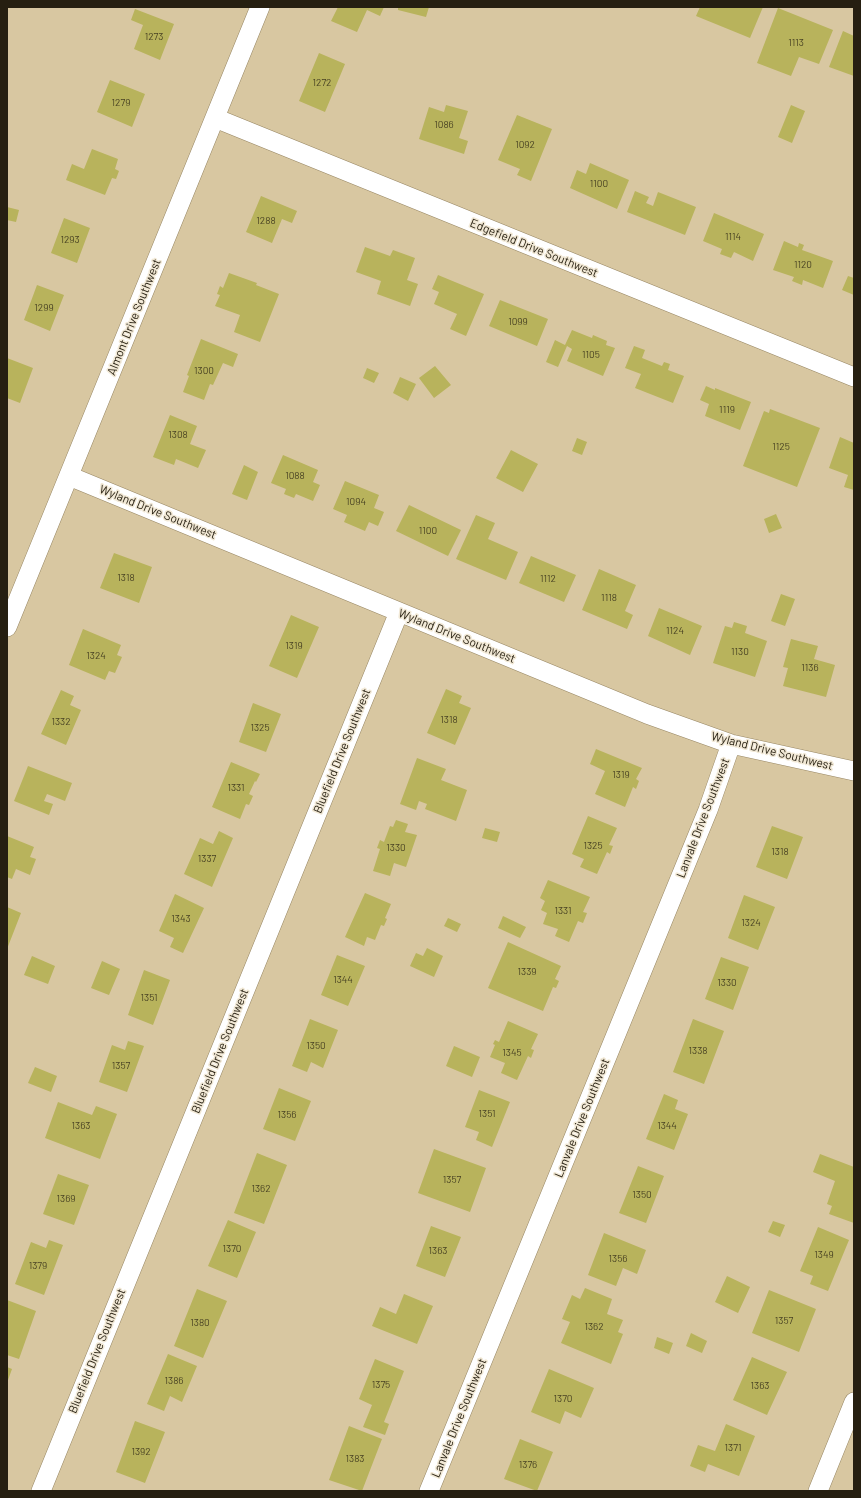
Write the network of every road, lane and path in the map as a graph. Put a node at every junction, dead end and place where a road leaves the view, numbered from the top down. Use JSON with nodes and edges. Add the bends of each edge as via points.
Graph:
{"nodes":[{"id":1,"x":260,"y":7,"type":"edge"},
{"id":2,"x":215,"y":118,"type":"junction"},
{"id":3,"x":854,"y":377,"type":"edge"},
{"id":4,"x":69,"y":476,"type":"junction"},
{"id":5,"x":399,"y":612,"type":"junction"},
{"id":6,"x":7,"y":627,"type":"edge"},
{"id":7,"x":731,"y":744,"type":"junction"},
{"id":8,"x":854,"y":771,"type":"edge"},
{"id":9,"x":854,"y":1402,"type":"edge"},
{"id":10,"x":40,"y":1491,"type":"edge"},
{"id":11,"x":429,"y":1491,"type":"edge"},
{"id":12,"x":818,"y":1491,"type":"edge"}],
"edges":[{"from":1,"to":2,"type":"street","name":"Almont Drive Southwest"},
{"from":2,"to":3,"type":"street","name":"Edgefield Drive Southwest"},
{"from":2,"to":4,"type":"street","name":"Almont Drive Southwest"},
{"from":4,"to":5,"type":"street","name":"Wyland Drive Southwest"},
{"from":4,"to":6,"type":"street","name":"Almont Drive Southwest"},
{"from":5,"to":7,"type":"street","name":"Wyland Drive Southwest","via":[[647,714]]},
{"from":5,"to":10,"type":"street","name":"Bluefield Drive Southwest"},
{"from":7,"to":8,"type":"street","name":"Wyland Drive Southwest"},
{"from":7,"to":11,"type":"street","name":"Lanvale Drive Southwest","via":[[708,810]]},
{"from":9,"to":12,"type":"street"}]}
